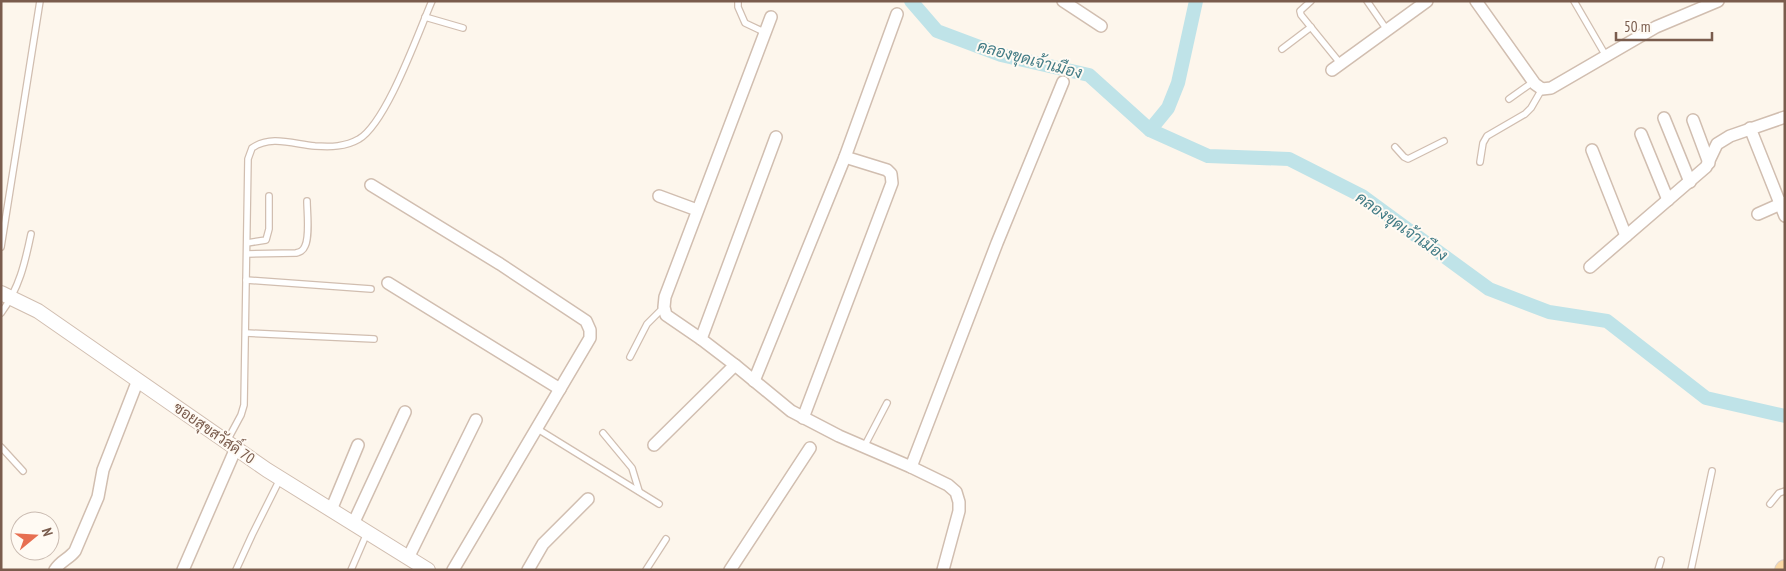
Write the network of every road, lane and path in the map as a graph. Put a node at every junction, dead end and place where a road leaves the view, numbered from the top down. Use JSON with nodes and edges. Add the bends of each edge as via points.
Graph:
{"nodes":[{"id":1,"x":40,"y":1,"type":"edge"},
{"id":2,"x":432,"y":1,"type":"edge"},
{"id":3,"x":738,"y":1,"type":"edge"},
{"id":4,"x":1063,"y":1,"type":"edge"},
{"id":5,"x":1311,"y":1,"type":"edge"},
{"id":6,"x":1367,"y":1,"type":"edge"},
{"id":7,"x":1427,"y":1,"type":"edge"},
{"id":8,"x":1476,"y":1,"type":"edge"},
{"id":9,"x":1574,"y":1,"type":"edge"},
{"id":10,"x":1718,"y":1,"type":"edge"},
{"id":11,"x":897,"y":14,"type":"dead end"},
{"id":12,"x":425,"y":17,"type":"junction"},
{"id":13,"x":771,"y":18,"type":"dead end"},
{"id":14,"x":1101,"y":26,"type":"dead end"},
{"id":15,"x":1311,"y":27,"type":"junction"},
{"id":16,"x":463,"y":28,"type":"dead end"},
{"id":17,"x":1387,"y":30,"type":"junction"},
{"id":18,"x":764,"y":32,"type":"junction"},
{"id":19,"x":1282,"y":48,"type":"dead end"},
{"id":20,"x":1606,"y":56,"type":"junction"},
{"id":21,"x":1336,"y":66,"type":"joint"},
{"id":22,"x":1063,"y":82,"type":"dead end"},
{"id":23,"x":1538,"y":86,"type":"junction"},
{"id":24,"x":1509,"y":99,"type":"dead end"},
{"id":25,"x":1785,"y":117,"type":"edge"},
{"id":26,"x":1664,"y":118,"type":"dead end"},
{"id":27,"x":1693,"y":120,"type":"dead end"},
{"id":28,"x":1750,"y":128,"type":"junction"},
{"id":29,"x":1641,"y":134,"type":"dead end"},
{"id":30,"x":776,"y":137,"type":"dead end"},
{"id":31,"x":1444,"y":141,"type":"dead end"},
{"id":32,"x":1395,"y":147,"type":"dead end"},
{"id":33,"x":1592,"y":150,"type":"dead end"},
{"id":34,"x":845,"y":157,"type":"junction"},
{"id":35,"x":1480,"y":162,"type":"dead end"},
{"id":36,"x":1708,"y":163,"type":"junction"},
{"id":37,"x":1690,"y":182,"type":"junction"},
{"id":38,"x":371,"y":185,"type":"dead end"},
{"id":39,"x":269,"y":196,"type":"dead end"},
{"id":40,"x":660,"y":196,"type":"dead end"},
{"id":41,"x":307,"y":200,"type":"dead end"},
{"id":42,"x":1668,"y":200,"type":"junction"},
{"id":43,"x":1782,"y":203,"type":"edge"},
{"id":44,"x":697,"y":210,"type":"junction"},
{"id":45,"x":1758,"y":214,"type":"dead end"},
{"id":46,"x":1785,"y":216,"type":"edge"},
{"id":47,"x":31,"y":234,"type":"dead end"},
{"id":48,"x":1626,"y":236,"type":"junction"},
{"id":49,"x":247,"y":243,"type":"junction"},
{"id":50,"x":1,"y":247,"type":"edge"},
{"id":51,"x":247,"y":254,"type":"junction"},
{"id":52,"x":1590,"y":267,"type":"dead end"},
{"id":53,"x":246,"y":280,"type":"junction"},
{"id":54,"x":388,"y":283,"type":"dead end"},
{"id":55,"x":371,"y":289,"type":"dead end"},
{"id":56,"x":7,"y":296,"type":"edge"},
{"id":57,"x":664,"y":307,"type":"junction"},
{"id":58,"x":1,"y":313,"type":"edge"},
{"id":59,"x":246,"y":333,"type":"junction"},
{"id":60,"x":374,"y":339,"type":"dead end"},
{"id":61,"x":701,"y":339,"type":"junction"},
{"id":62,"x":630,"y":357,"type":"dead end"},
{"id":63,"x":735,"y":365,"type":"junction"},
{"id":64,"x":138,"y":380,"type":"junction"},
{"id":65,"x":754,"y":381,"type":"junction"},
{"id":66,"x":560,"y":389,"type":"junction"},
{"id":67,"x":887,"y":403,"type":"dead end"},
{"id":68,"x":405,"y":412,"type":"dead end"},
{"id":69,"x":802,"y":418,"type":"junction"},
{"id":70,"x":476,"y":420,"type":"dead end"},
{"id":71,"x":536,"y":428,"type":"junction"},
{"id":72,"x":603,"y":433,"type":"dead end"},
{"id":73,"x":231,"y":445,"type":"junction"},
{"id":74,"x":358,"y":445,"type":"dead end"},
{"id":75,"x":654,"y":445,"type":"dead end"},
{"id":76,"x":1,"y":446,"type":"edge"},
{"id":77,"x":864,"y":447,"type":"junction"},
{"id":78,"x":810,"y":448,"type":"dead end"},
{"id":79,"x":912,"y":467,"type":"junction"},
{"id":80,"x":24,"y":471,"type":"dead end"},
{"id":81,"x":1712,"y":471,"type":"dead end"},
{"id":82,"x":280,"y":479,"type":"junction"},
{"id":83,"x":639,"y":491,"type":"junction"},
{"id":84,"x":1785,"y":491,"type":"edge"},
{"id":85,"x":588,"y":499,"type":"dead end"},
{"id":86,"x":659,"y":504,"type":"dead end"},
{"id":87,"x":1770,"y":504,"type":"dead end"},
{"id":88,"x":331,"y":510,"type":"junction"},
{"id":89,"x":353,"y":524,"type":"junction"},
{"id":90,"x":368,"y":533,"type":"junction"},
{"id":91,"x":666,"y":539,"type":"dead end"},
{"id":92,"x":1661,"y":560,"type":"dead end"},
{"id":93,"x":418,"y":566,"type":"edge"},
{"id":94,"x":54,"y":570,"type":"edge"},
{"id":95,"x":183,"y":570,"type":"edge"},
{"id":96,"x":236,"y":570,"type":"edge"},
{"id":97,"x":351,"y":570,"type":"edge"},
{"id":98,"x":453,"y":570,"type":"edge"},
{"id":99,"x":528,"y":570,"type":"edge"},
{"id":100,"x":646,"y":570,"type":"edge"},
{"id":101,"x":730,"y":570,"type":"edge"},
{"id":102,"x":943,"y":570,"type":"edge"},
{"id":103,"x":1658,"y":570,"type":"edge"},
{"id":104,"x":1691,"y":570,"type":"edge"}],
"edges":[{"from":1,"to":50,"type":"lane"},
{"from":2,"to":12,"type":"lane"},
{"from":3,"to":18,"type":"lane","via":[[744,22]]},
{"from":4,"to":14,"type":"street"},
{"from":5,"to":15,"type":"lane","via":[[1300,11]]},
{"from":6,"to":17,"type":"lane"},
{"from":7,"to":17,"type":"street"},
{"from":8,"to":23,"type":"street"},
{"from":9,"to":20,"type":"lane"},
{"from":10,"to":20,"type":"street","via":[[1663,24]]},
{"from":11,"to":34,"type":"street"},
{"from":12,"to":16,"type":"lane"},
{"from":12,"to":49,"type":"lane","via":[[392,95],[375,124],[360,138],[337,147],[272,140],[260,142],[252,148],[248,159]]},
{"from":13,"to":18,"type":"street"},
{"from":15,"to":19,"type":"lane"},
{"from":15,"to":21,"type":"lane"},
{"from":17,"to":21,"type":"street"},
{"from":18,"to":44,"type":"street"},
{"from":20,"to":23,"type":"street","via":[[1551,88]]},
{"from":22,"to":79,"type":"street","via":[[997,243]]},
{"from":23,"to":24,"type":"lane"},
{"from":23,"to":35,"type":"lane","via":[[1531,108],[1525,114],[1487,136]]},
{"from":25,"to":28,"type":"street"},
{"from":26,"to":37,"type":"street"},
{"from":27,"to":36,"type":"street"},
{"from":28,"to":36,"type":"street","via":[[1717,144]]},
{"from":28,"to":43,"type":"street"},
{"from":29,"to":42,"type":"street"},
{"from":30,"to":61,"type":"street"},
{"from":31,"to":32,"type":"lane","via":[[1408,159]]},
{"from":33,"to":48,"type":"street"},
{"from":34,"to":65,"type":"street"},
{"from":34,"to":69,"type":"street","via":[[887,170],[892,174],[892,183]]},
{"from":36,"to":37,"type":"street"},
{"from":37,"to":42,"type":"street"},
{"from":38,"to":66,"type":"street","via":[[586,321],[590,338]]},
{"from":39,"to":49,"type":"lane","via":[[266,240]]},
{"from":40,"to":44,"type":"street"},
{"from":41,"to":51,"type":"lane","via":[[307,238],[302,251]]},
{"from":42,"to":48,"type":"street"},
{"from":43,"to":45,"type":"street"},
{"from":43,"to":46,"type":"street"},
{"from":44,"to":57,"type":"street"},
{"from":47,"to":56,"type":"lane","via":[[22,276]]},
{"from":48,"to":52,"type":"street"},
{"from":49,"to":51,"type":"lane"},
{"from":51,"to":53,"type":"lane"},
{"from":53,"to":55,"type":"lane"},
{"from":53,"to":59,"type":"lane"},
{"from":54,"to":66,"type":"street"},
{"from":56,"to":58,"type":"lane"},
{"from":56,"to":64,"type":"street","name":"ซอยสุขสวัสดิ์ 70","via":[[38,311]]},
{"from":57,"to":61,"type":"street","via":[[671,320]]},
{"from":57,"to":62,"type":"lane","via":[[648,324]]},
{"from":59,"to":60,"type":"lane"},
{"from":59,"to":73,"type":"lane","via":[[244,405]]},
{"from":61,"to":63,"type":"street"},
{"from":63,"to":65,"type":"street"},
{"from":63,"to":75,"type":"street"},
{"from":64,"to":73,"type":"street","name":"ซอยสุขสวัสดิ์ 70"},
{"from":64,"to":94,"type":"street","via":[[103,470],[98,497],[75,551]]},
{"from":65,"to":69,"type":"street"},
{"from":66,"to":71,"type":"street"},
{"from":67,"to":77,"type":"lane"},
{"from":68,"to":89,"type":"street"},
{"from":69,"to":77,"type":"street"},
{"from":70,"to":93,"type":"street"},
{"from":71,"to":83,"type":"lane"},
{"from":71,"to":98,"type":"street"},
{"from":72,"to":83,"type":"lane","via":[[632,468]]},
{"from":73,"to":82,"type":"street","name":"ซอยสุขสวัสดิ์ 70"},
{"from":73,"to":95,"type":"street"},
{"from":74,"to":88,"type":"street"},
{"from":76,"to":80,"type":"lane"},
{"from":77,"to":79,"type":"street"},
{"from":78,"to":101,"type":"street"},
{"from":79,"to":102,"type":"street","via":[[956,492],[959,511]]},
{"from":81,"to":104,"type":"lane"},
{"from":82,"to":88,"type":"street","name":"ซอยสุขสวัสดิ์ 70"},
{"from":82,"to":96,"type":"lane"},
{"from":83,"to":86,"type":"lane"},
{"from":84,"to":87,"type":"lane"},
{"from":85,"to":99,"type":"street","via":[[543,544]]},
{"from":88,"to":89,"type":"street","name":"ซอยสุขสวัสดิ์ 70"},
{"from":89,"to":90,"type":"street","name":"ซอยสุขสวัสดิ์ 70"},
{"from":90,"to":93,"type":"street","name":"ซอยสุขสวัสดิ์ 70"},
{"from":90,"to":97,"type":"lane"},
{"from":91,"to":100,"type":"lane"},
{"from":92,"to":103,"type":"lane"}]}
